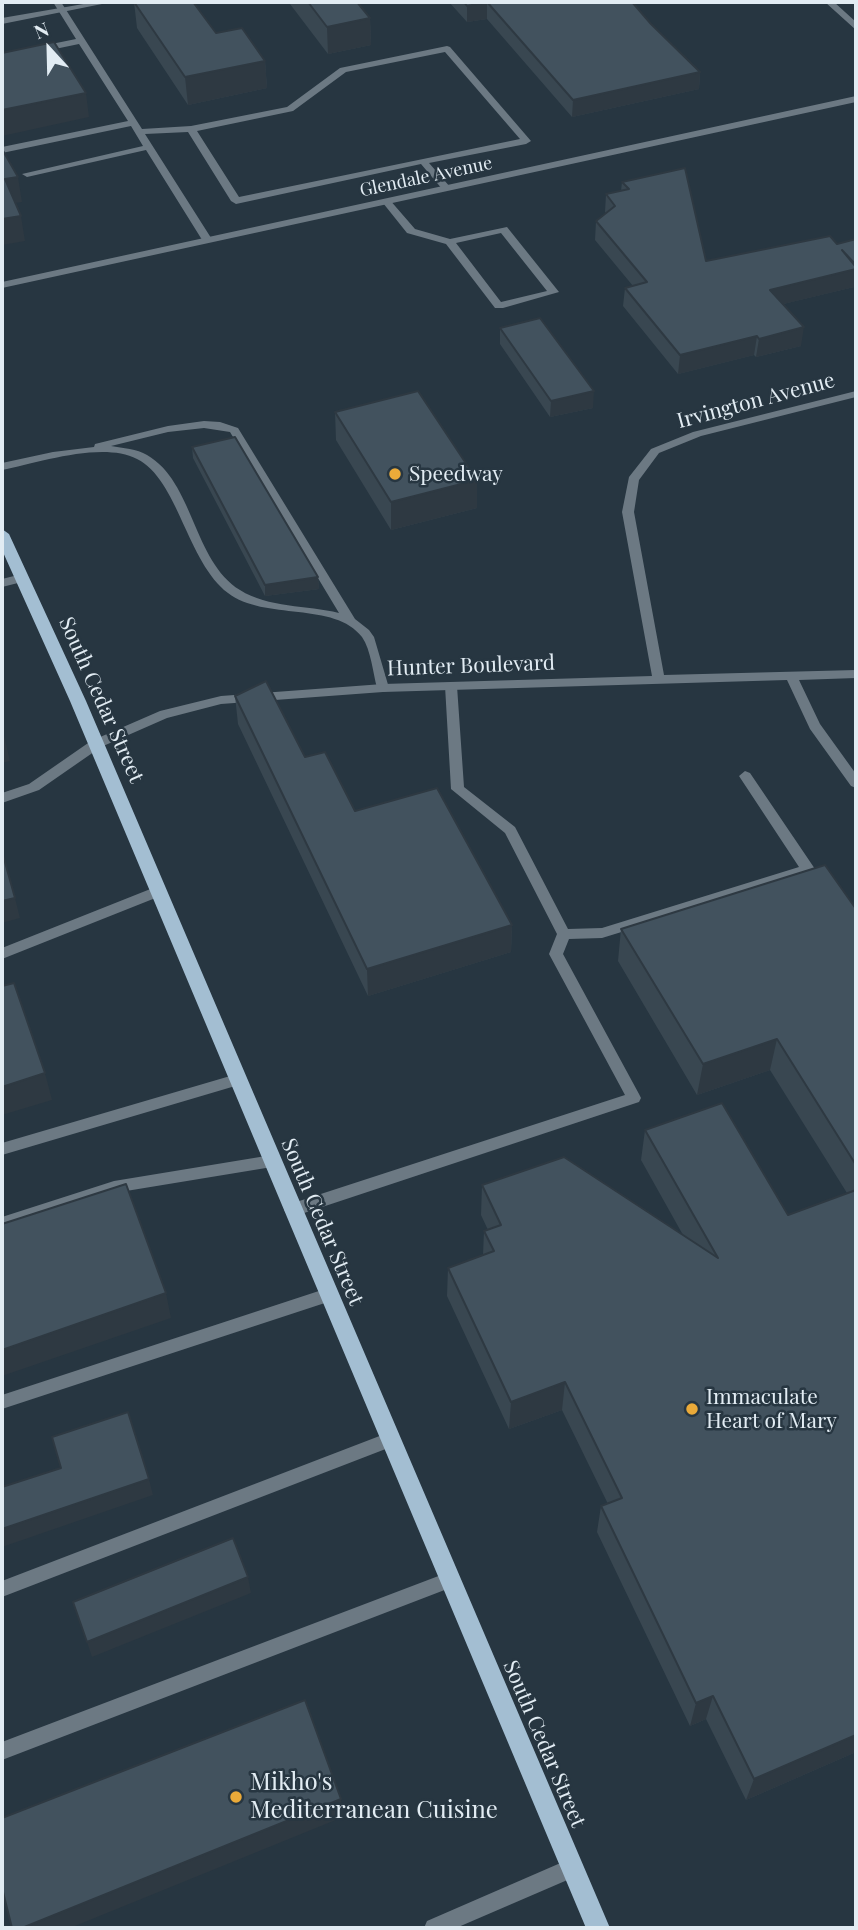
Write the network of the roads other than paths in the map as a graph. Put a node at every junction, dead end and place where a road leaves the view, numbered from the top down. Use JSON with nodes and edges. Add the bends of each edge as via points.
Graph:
{"nodes":[{"id":1,"x":108,"y":2,"type":"edge"},
{"id":2,"x":829,"y":2,"type":"edge"},
{"id":3,"x":60,"y":6,"type":"edge"},
{"id":4,"x":2,"y":22,"type":"edge"},
{"id":5,"x":856,"y":27,"type":"edge"},
{"id":6,"x":82,"y":41,"type":"junction"},
{"id":7,"x":2,"y":57,"type":"edge"},
{"id":8,"x":856,"y":99,"type":"edge"},
{"id":9,"x":136,"y":127,"type":"junction"},
{"id":10,"x":191,"y":129,"type":"junction"},
{"id":11,"x":149,"y":147,"type":"junction"},
{"id":12,"x":2,"y":150,"type":"edge"},
{"id":13,"x":423,"y":161,"type":"junction"},
{"id":14,"x":27,"y":174,"type":"dead end"},
{"id":15,"x":446,"y":188,"type":"junction"},
{"id":16,"x":386,"y":201,"type":"junction"},
{"id":17,"x":208,"y":241,"type":"junction"},
{"id":18,"x":450,"y":242,"type":"junction"},
{"id":19,"x":2,"y":285,"type":"edge"},
{"id":20,"x":856,"y":394,"type":"edge"},
{"id":21,"x":80,"y":450,"type":"junction"},
{"id":22,"x":2,"y":467,"type":"edge"},
{"id":23,"x":2,"y":534,"type":"edge"},
{"id":24,"x":22,"y":578,"type":"junction"},
{"id":25,"x":2,"y":583,"type":"edge"},
{"id":26,"x":351,"y":623,"type":"junction"},
{"id":27,"x":856,"y":674,"type":"edge"},
{"id":28,"x":791,"y":676,"type":"junction"},
{"id":29,"x":659,"y":680,"type":"junction"},
{"id":30,"x":451,"y":686,"type":"junction"},
{"id":31,"x":383,"y":688,"type":"junction"},
{"id":32,"x":96,"y":744,"type":"junction"},
{"id":33,"x":745,"y":776,"type":"dead end"},
{"id":34,"x":856,"y":783,"type":"edge"},
{"id":35,"x":2,"y":798,"type":"edge"},
{"id":36,"x":158,"y":891,"type":"junction"},
{"id":37,"x":564,"y":934,"type":"junction"},
{"id":38,"x":2,"y":954,"type":"edge"},
{"id":39,"x":237,"y":1080,"type":"junction"},
{"id":40,"x":2,"y":1149,"type":"edge"},
{"id":41,"x":271,"y":1161,"type":"junction"},
{"id":42,"x":292,"y":1210,"type":"junction"},
{"id":43,"x":2,"y":1224,"type":"edge"},
{"id":44,"x":328,"y":1295,"type":"junction"},
{"id":45,"x":2,"y":1402,"type":"edge"},
{"id":46,"x":390,"y":1440,"type":"junction"},
{"id":47,"x":450,"y":1580,"type":"junction"},
{"id":48,"x":2,"y":1589,"type":"edge"},
{"id":49,"x":2,"y":1751,"type":"edge"},
{"id":50,"x":572,"y":1868,"type":"junction"},
{"id":51,"x":434,"y":1928,"type":"edge"},
{"id":52,"x":598,"y":1928,"type":"edge"}],
"edges":[{"from":1,"to":3,"type":"street"},
{"from":2,"to":5,"type":"street"},
{"from":3,"to":4,"type":"street"},
{"from":3,"to":6,"type":"street"},
{"from":6,"to":7,"type":"street"},
{"from":6,"to":9,"type":"street"},
{"from":8,"to":15,"type":"street","name":"Glendale Avenue"},
{"from":9,"to":10,"type":"street"},
{"from":9,"to":11,"type":"street"},
{"from":9,"to":12,"type":"street"},
{"from":10,"to":13,"type":"street","via":[[236,201]]},
{"from":10,"to":13,"type":"street","via":[[290,109],[343,70],[447,49],[526,141]]},
{"from":11,"to":14,"type":"street"},
{"from":11,"to":17,"type":"street"},
{"from":13,"to":15,"type":"street"},
{"from":15,"to":16,"type":"street","name":"Glendale Avenue"},
{"from":16,"to":17,"type":"street","name":"Glendale Avenue"},
{"from":16,"to":18,"type":"street","via":[[411,231]]},
{"from":17,"to":19,"type":"street","name":"Glendale Avenue"},
{"from":18,"to":18,"type":"street","via":[[499,306],[554,292],[503,229]]},
{"from":20,"to":29,"type":"street","name":"Irvington Avenue","via":[[697,434],[655,451],[633,480],[628,512]]},
{"from":21,"to":22,"type":"street"},
{"from":21,"to":26,"type":"street","via":[[142,456],[159,470],[213,573],[234,593],[260,604],[325,613]]},
{"from":21,"to":26,"type":"street","via":[[205,424],[234,430]]},
{"from":23,"to":24,"type":"main road","name":"South Cedar Street"},
{"from":24,"to":25,"type":"street"},
{"from":24,"to":32,"type":"main road","name":"South Cedar Street"},
{"from":26,"to":31,"type":"street","via":[[366,634]]},
{"from":27,"to":28,"type":"street","name":"Hunter Boulevard"},
{"from":28,"to":29,"type":"street","name":"Hunter Boulevard"},
{"from":28,"to":34,"type":"street","via":[[814,726]]},
{"from":29,"to":30,"type":"street","name":"Hunter Boulevard"},
{"from":30,"to":31,"type":"street","name":"Hunter Boulevard"},
{"from":30,"to":37,"type":"street","via":[[458,789],[510,830]]},
{"from":31,"to":32,"type":"street","name":"Hunter Boulevard","via":[[221,699],[164,713]]},
{"from":32,"to":35,"type":"street","name":"Hunter Boulevard","via":[[34,787]]},
{"from":32,"to":36,"type":"main road","name":"South Cedar Street"},
{"from":33,"to":37,"type":"street","via":[[808,869],[602,933]]},
{"from":36,"to":38,"type":"street"},
{"from":36,"to":39,"type":"main road","name":"South Cedar Street"},
{"from":37,"to":42,"type":"street","via":[[556,954],[634,1098]]},
{"from":39,"to":40,"type":"street"},
{"from":39,"to":41,"type":"main road","name":"South Cedar Street"},
{"from":41,"to":42,"type":"main road","name":"South Cedar Street"},
{"from":41,"to":43,"type":"street","via":[[114,1187]]},
{"from":42,"to":44,"type":"main road","name":"South Cedar Street"},
{"from":44,"to":45,"type":"street"},
{"from":44,"to":46,"type":"main road","name":"South Cedar Street"},
{"from":46,"to":47,"type":"main road","name":"South Cedar Street"},
{"from":46,"to":48,"type":"street"},
{"from":47,"to":49,"type":"street"},
{"from":47,"to":50,"type":"main road","name":"South Cedar Street"},
{"from":50,"to":51,"type":"street"},
{"from":50,"to":52,"type":"main road","name":"South Cedar Street"}]}
